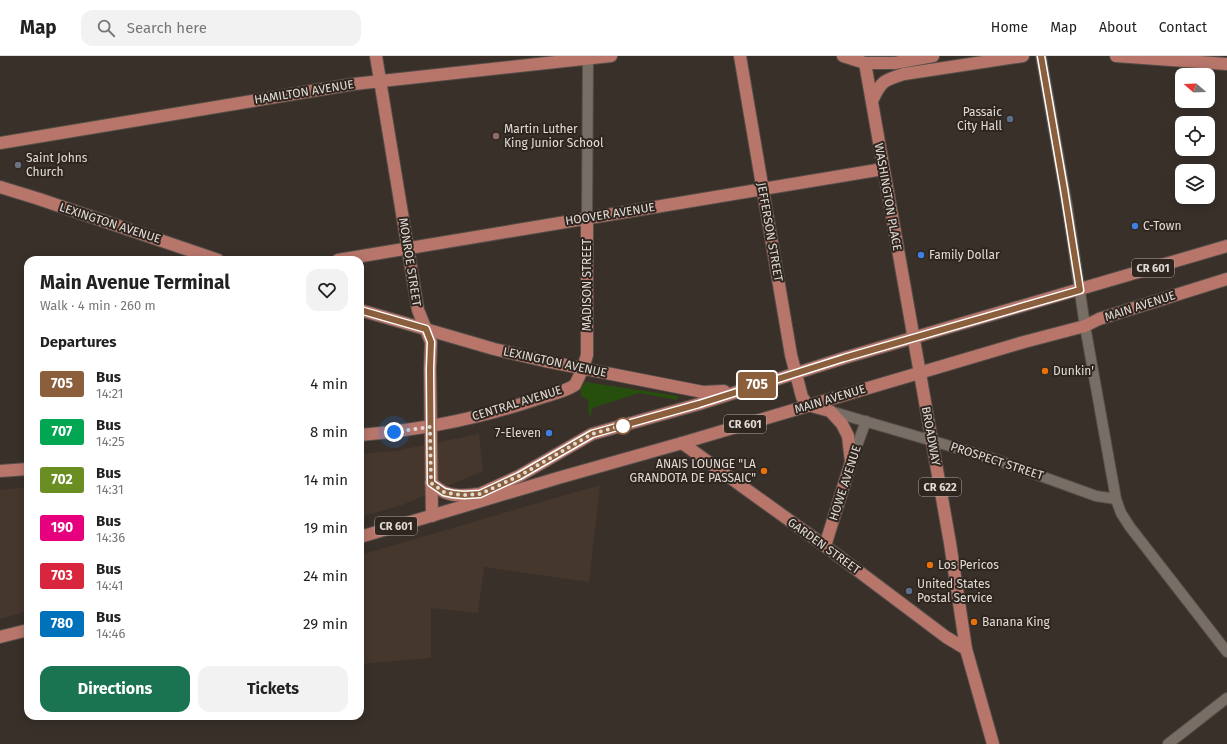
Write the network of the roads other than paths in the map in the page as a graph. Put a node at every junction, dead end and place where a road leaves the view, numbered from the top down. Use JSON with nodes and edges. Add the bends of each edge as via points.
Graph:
{"nodes":[{"id":1,"x":376,"y":56,"type":"edge"},
{"id":2,"x":611,"y":56,"type":"edge"},
{"id":3,"x":740,"y":56,"type":"edge"},
{"id":4,"x":843,"y":56,"type":"edge"},
{"id":5,"x":933,"y":56,"type":"edge"},
{"id":6,"x":1023,"y":56,"type":"edge"},
{"id":7,"x":1041,"y":56,"type":"edge"},
{"id":8,"x":1116,"y":56,"type":"edge"},
{"id":9,"x":588,"y":57,"type":"edge"},
{"id":10,"x":865,"y":60,"type":"edge"},
{"id":11,"x":1227,"y":64,"type":"edge"},
{"id":12,"x":380,"y":80,"type":"junction"},
{"id":13,"x":872,"y":101,"type":"junction"},
{"id":14,"x":0,"y":143,"type":"edge"},
{"id":15,"x":883,"y":169,"type":"junction"},
{"id":16,"x":0,"y":187,"type":"edge"},
{"id":17,"x":763,"y":188,"type":"junction"},
{"id":18,"x":587,"y":218,"type":"junction"},
{"id":19,"x":1227,"y":246,"type":"edge"},
{"id":20,"x":408,"y":248,"type":"junction"},
{"id":21,"x":206,"y":256,"type":"edge"},
{"id":22,"x":361,"y":256,"type":"edge"},
{"id":23,"x":1227,"y":279,"type":"edge"},
{"id":24,"x":1080,"y":290,"type":"junction"},
{"id":25,"x":364,"y":312,"type":"edge"},
{"id":26,"x":1085,"y":326,"type":"junction"},
{"id":27,"x":426,"y":329,"type":"junction"},
{"id":28,"x":913,"y":339,"type":"junction"},
{"id":29,"x":583,"y":368,"type":"junction"},
{"id":30,"x":919,"y":372,"type":"junction"},
{"id":31,"x":795,"y":374,"type":"junction"},
{"id":32,"x":577,"y":381,"type":"joint"},
{"id":33,"x":753,"y":386,"type":"junction"},
{"id":34,"x":808,"y":405,"type":"junction"},
{"id":35,"x":830,"y":411,"type":"junction"},
{"id":36,"x":866,"y":421,"type":"junction"},
{"id":37,"x":430,"y":427,"type":"junction"},
{"id":38,"x":364,"y":435,"type":"edge"},
{"id":39,"x":932,"y":440,"type":"junction"},
{"id":40,"x":682,"y":443,"type":"junction"},
{"id":41,"x":851,"y":462,"type":"junction"},
{"id":42,"x":24,"y":469,"type":"edge"},
{"id":43,"x":0,"y":471,"type":"edge"},
{"id":44,"x":431,"y":483,"type":"junction"},
{"id":45,"x":480,"y":494,"type":"junction"},
{"id":46,"x":1116,"y":499,"type":"junction"},
{"id":47,"x":432,"y":516,"type":"junction"},
{"id":48,"x":364,"y":536,"type":"edge"},
{"id":49,"x":825,"y":546,"type":"junction"},
{"id":50,"x":24,"y":631,"type":"edge"},
{"id":51,"x":0,"y":637,"type":"edge"},
{"id":52,"x":966,"y":649,"type":"junction"},
{"id":53,"x":1227,"y":652,"type":"edge"},
{"id":54,"x":1227,"y":698,"type":"edge"},
{"id":55,"x":993,"y":744,"type":"edge"},
{"id":56,"x":1168,"y":744,"type":"edge"}],
"edges":[{"from":1,"to":12,"type":"main road","name":"MONROE STREET"},
{"from":2,"to":9,"type":"main road","name":"HAMILTON AVENUE"},
{"from":3,"to":17,"type":"main road","name":"JEFFERSON STREET"},
{"from":4,"to":10,"type":"main road"},
{"from":5,"to":10,"type":"main road","via":[[894,63]]},
{"from":6,"to":13,"type":"main road","via":[[897,76],[878,86]]},
{"from":7,"to":24,"type":"street"},
{"from":8,"to":11,"type":"main road"},
{"from":9,"to":12,"type":"main road","name":"HAMILTON AVENUE"},
{"from":9,"to":18,"type":"street","name":"MADISON STREET"},
{"from":10,"to":13,"type":"main road","name":"WASHINGTON PLACE"},
{"from":12,"to":14,"type":"main road","name":"HAMILTON AVENUE"},
{"from":12,"to":20,"type":"main road","name":"MONROE STREET"},
{"from":13,"to":15,"type":"main road","name":"WASHINGTON PLACE"},
{"from":15,"to":17,"type":"main road","name":"HOOVER AVENUE"},
{"from":15,"to":28,"type":"main road","name":"WASHINGTON PLACE"},
{"from":16,"to":21,"type":"main road","name":"LEXINGTON AVENUE"},
{"from":17,"to":18,"type":"main road","name":"HOOVER AVENUE"},
{"from":17,"to":31,"type":"main road","name":"JEFFERSON STREET"},
{"from":18,"to":20,"type":"main road","name":"HOOVER AVENUE"},
{"from":18,"to":29,"type":"main road","name":"MADISON STREET","via":[[587,355]]},
{"from":19,"to":24,"type":"main road","name":"MAIN AVENUE","number":"CR 601"},
{"from":20,"to":22,"type":"main road","name":"HOOVER AVENUE"},
{"from":20,"to":27,"type":"main road","name":"MONROE STREET","via":[[418,310]]},
{"from":23,"to":26,"type":"main road","name":"MAIN AVENUE","number":"CR 601","via":[[1099,319]]},
{"from":24,"to":26,"type":"street"},
{"from":24,"to":28,"type":"main road","name":"MAIN AVENUE","number":"CR 601"},
{"from":25,"to":27,"type":"main road","name":"LEXINGTON AVENUE"},
{"from":26,"to":30,"type":"main road","name":"MAIN AVENUE","number":"CR 601"},
{"from":26,"to":46,"type":"street"},
{"from":27,"to":29,"type":"main road","name":"LEXINGTON AVENUE","via":[[494,349]]},
{"from":27,"to":37,"type":"main road","name":"MONROE STREET","via":[[431,342]]},
{"from":28,"to":30,"type":"main road","name":"BROADWAY","number":"CR 622"},
{"from":28,"to":31,"type":"main road","name":"MAIN AVENUE","number":"CR 601"},
{"from":29,"to":32,"type":"main road","name":"MADISON STREET"},
{"from":29,"to":33,"type":"main road","name":"LEXINGTON AVENUE","via":[[704,392]]},
{"from":30,"to":34,"type":"main road","name":"MAIN AVENUE","number":"CR 601"},
{"from":30,"to":39,"type":"main road","name":"BROADWAY","number":"CR 622"},
{"from":31,"to":33,"type":"main road","name":"MAIN AVENUE","number":"CR 601"},
{"from":31,"to":34,"type":"main road","name":"JEFFERSON STREET","via":[[802,398]]},
{"from":32,"to":37,"type":"main road","name":"CENTRAL AVENUE","via":[[573,387],[497,412]]},
{"from":33,"to":45,"type":"main road","name":"MAIN AVENUE","number":"CR 601","via":[[592,434],[519,476]]},
{"from":34,"to":35,"type":"main road","name":"PROSPECT STREET"},
{"from":34,"to":40,"type":"main road","name":"MAIN AVENUE","number":"CR 601"},
{"from":35,"to":36,"type":"street","name":"PROSPECT STREET"},
{"from":35,"to":41,"type":"main road","via":[[842,424],[848,436]]},
{"from":36,"to":39,"type":"street","name":"PROSPECT STREET"},
{"from":36,"to":41,"type":"street","name":"HOWE AVENUE"},
{"from":37,"to":38,"type":"main road","name":"CENTRAL AVENUE"},
{"from":37,"to":44,"type":"main road","name":"MONROE STREET"},
{"from":39,"to":46,"type":"street","name":"PROSPECT STREET","via":[[991,458],[1096,496]]},
{"from":39,"to":52,"type":"main road","name":"BROADWAY","number":"CR 622"},
{"from":40,"to":47,"type":"main road","name":"MAIN AVENUE","number":"CR 601"},
{"from":40,"to":49,"type":"main road","name":"GARDEN STREET"},
{"from":41,"to":49,"type":"main road","name":"HOWE AVENUE"},
{"from":42,"to":43,"type":"main road"},
{"from":44,"to":45,"type":"main road","via":[[444,492]]},
{"from":44,"to":47,"type":"main road","name":"MONROE STREET"},
{"from":45,"to":47,"type":"main road","name":"MAIN AVENUE","number":"CR 601"},
{"from":46,"to":53,"type":"street","via":[[1130,527]]},
{"from":47,"to":48,"type":"main road","name":"MAIN AVENUE","number":"CR 601"},
{"from":49,"to":52,"type":"main road","name":"GARDEN STREET"},
{"from":50,"to":51,"type":"main road"},
{"from":52,"to":55,"type":"main road","name":"BROADWAY","number":"CR 622"},
{"from":54,"to":56,"type":"street"}]}
